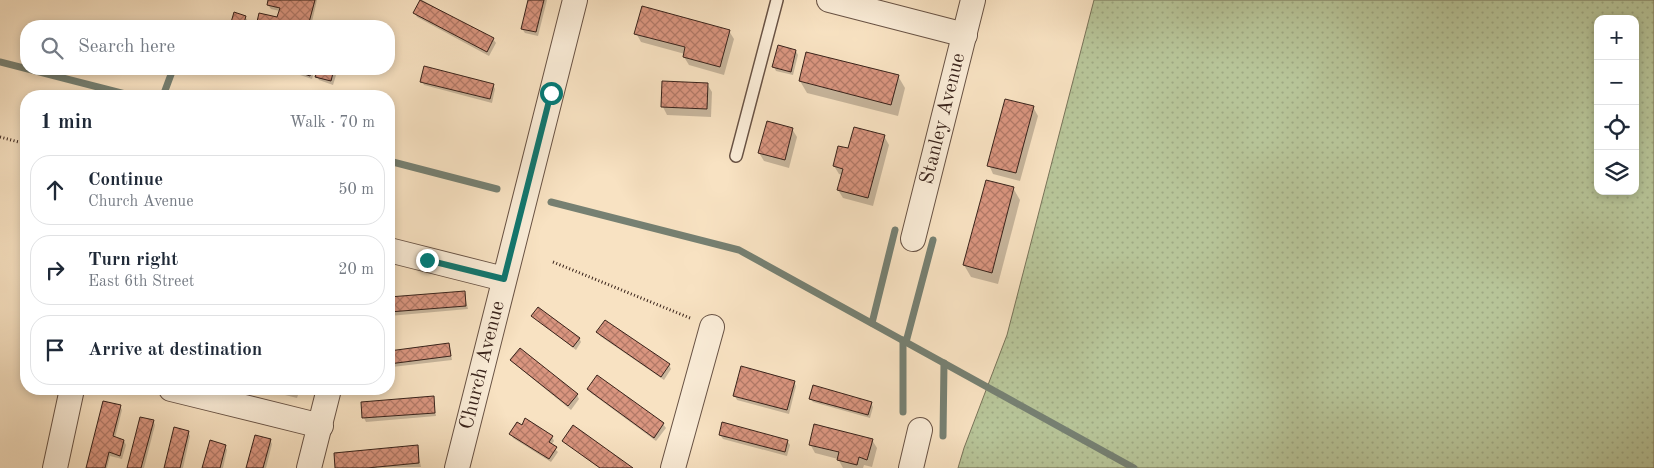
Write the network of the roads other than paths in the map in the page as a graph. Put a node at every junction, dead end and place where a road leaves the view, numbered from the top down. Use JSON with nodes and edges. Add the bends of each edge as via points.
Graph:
{"nodes":[{"id":1,"x":575,"y":0,"type":"edge"},
{"id":2,"x":777,"y":0,"type":"edge"},
{"id":3,"x":829,"y":0,"type":"edge"},
{"id":4,"x":973,"y":0,"type":"edge"},
{"id":5,"x":964,"y":35,"type":"junction"},
{"id":6,"x":736,"y":156,"type":"dead end"},
{"id":7,"x":913,"y":239,"type":"dead end"},
{"id":8,"x":395,"y":252,"type":"edge"},
{"id":9,"x":504,"y":279,"type":"junction"},
{"id":10,"x":712,"y":327,"type":"road end"},
{"id":11,"x":71,"y":395,"type":"edge"},
{"id":12,"x":196,"y":395,"type":"edge"},
{"id":13,"x":329,"y":395,"type":"edge"},
{"id":14,"x":321,"y":426,"type":"junction"},
{"id":15,"x":920,"y":430,"type":"dead end"},
{"id":16,"x":55,"y":468,"type":"edge"},
{"id":17,"x":309,"y":468,"type":"edge"},
{"id":18,"x":457,"y":468,"type":"edge"},
{"id":19,"x":673,"y":468,"type":"edge"},
{"id":20,"x":911,"y":468,"type":"edge"}],
"edges":[{"from":1,"to":9,"type":"street","name":"Church Avenue"},
{"from":2,"to":6,"type":"lane"},
{"from":3,"to":5,"type":"street"},
{"from":4,"to":5,"type":"street","name":"Stanley Avenue"},
{"from":5,"to":7,"type":"street","name":"Stanley Avenue"},
{"from":8,"to":9,"type":"street"},
{"from":9,"to":18,"type":"street","name":"Church Avenue"},
{"from":10,"to":19,"type":"street"},
{"from":11,"to":16,"type":"street"},
{"from":12,"to":14,"type":"street"},
{"from":13,"to":14,"type":"street"},
{"from":14,"to":17,"type":"street"},
{"from":15,"to":20,"type":"street"}]}
